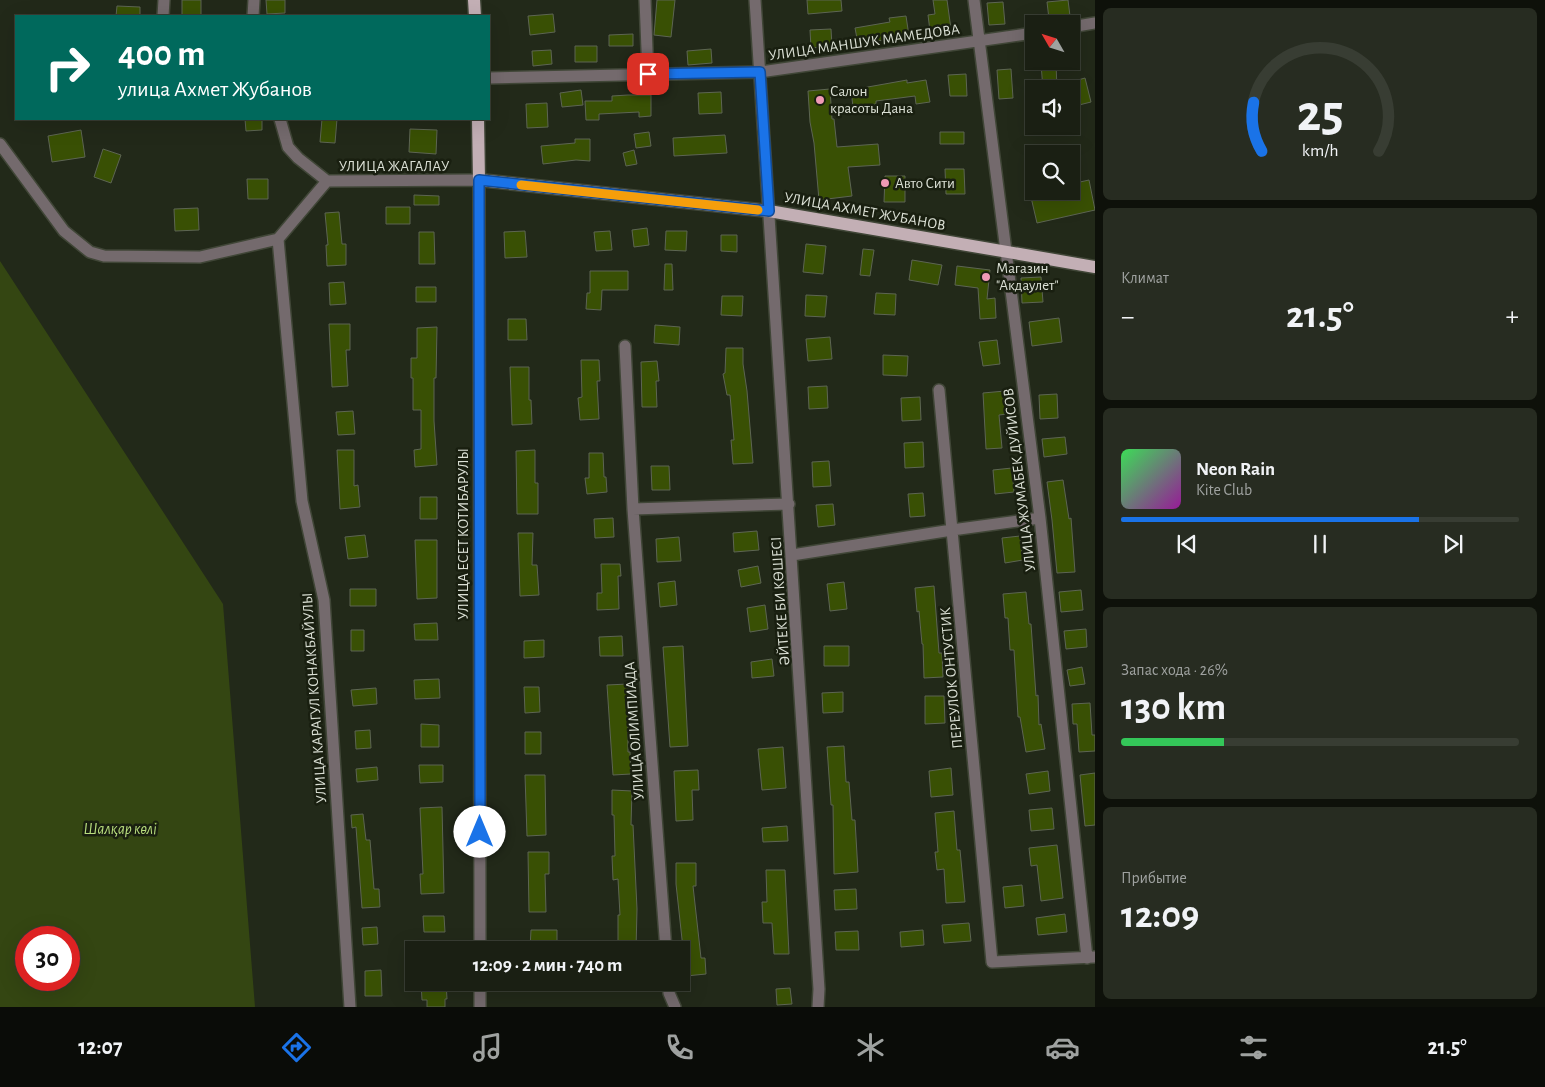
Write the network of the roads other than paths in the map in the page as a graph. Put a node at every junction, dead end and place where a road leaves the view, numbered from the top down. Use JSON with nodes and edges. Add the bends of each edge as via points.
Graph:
{"nodes":[{"id":1,"x":164,"y":0,"type":"edge"},
{"id":2,"x":254,"y":0,"type":"edge"},
{"id":3,"x":474,"y":0,"type":"edge"},
{"id":4,"x":645,"y":0,"type":"edge"},
{"id":5,"x":755,"y":0,"type":"edge"},
{"id":6,"x":974,"y":0,"type":"edge"},
{"id":7,"x":163,"y":15,"type":"edge"},
{"id":8,"x":253,"y":15,"type":"edge"},
{"id":9,"x":475,"y":15,"type":"edge"},
{"id":10,"x":1095,"y":23,"type":"edge"},
{"id":11,"x":1080,"y":26,"type":"edge"},
{"id":12,"x":1025,"y":34,"type":"edge"},
{"id":13,"x":980,"y":41,"type":"junction"},
{"id":14,"x":760,"y":72,"type":"junction"},
{"id":15,"x":648,"y":74,"type":"junction"},
{"id":16,"x":490,"y":78,"type":"edge"},
{"id":17,"x":280,"y":120,"type":"edge"},
{"id":18,"x":478,"y":120,"type":"edge"},
{"id":19,"x":0,"y":144,"type":"edge"},
{"id":20,"x":479,"y":180,"type":"junction"},
{"id":21,"x":327,"y":181,"type":"junction"},
{"id":22,"x":769,"y":211,"type":"junction"},
{"id":23,"x":278,"y":238,"type":"junction"},
{"id":24,"x":1006,"y":251,"type":"junction"},
{"id":25,"x":1095,"y":267,"type":"edge"},
{"id":26,"x":625,"y":346,"type":"dead end"},
{"id":27,"x":939,"y":390,"type":"dead end"},
{"id":28,"x":789,"y":504,"type":"junction"},
{"id":29,"x":633,"y":509,"type":"junction"},
{"id":30,"x":1040,"y":518,"type":"junction"},
{"id":31,"x":952,"y":530,"type":"junction"},
{"id":32,"x":792,"y":555,"type":"junction"},
{"id":33,"x":480,"y":941,"type":"edge"},
{"id":34,"x":665,"y":941,"type":"edge"},
{"id":35,"x":1091,"y":958,"type":"edge"},
{"id":36,"x":480,"y":991,"type":"edge"},
{"id":37,"x":670,"y":991,"type":"edge"},
{"id":38,"x":350,"y":1007,"type":"edge"},
{"id":39,"x":480,"y":1007,"type":"edge"},
{"id":40,"x":675,"y":1007,"type":"edge"},
{"id":41,"x":818,"y":1007,"type":"edge"}],
"edges":[{"from":1,"to":7,"type":"street"},
{"from":2,"to":8,"type":"street"},
{"from":3,"to":9,"type":"main road"},
{"from":4,"to":15,"type":"street"},
{"from":5,"to":14,"type":"street","name":"ӘЙТЕКЕ БИ КӨШЕСІ"},
{"from":6,"to":13,"type":"street","name":"УЛИЦА ЖУМАБЕК ДУЙИСОВ"},
{"from":10,"to":11,"type":"street"},
{"from":12,"to":13,"type":"street","name":"УЛИЦА МАНШУК МАМЕДОВА"},
{"from":13,"to":14,"type":"street","name":"УЛИЦА МАНШУК МАМЕДОВА"},
{"from":13,"to":24,"type":"street","name":"УЛИЦА ЖУМАБЕК ДУЙИСОВ"},
{"from":14,"to":15,"type":"street","name":"УЛИЦА МАНШУК МАМЕДОВА"},
{"from":14,"to":22,"type":"street","name":"ӘЙТЕКЕ БИ КӨШЕСІ"},
{"from":15,"to":16,"type":"street","name":"УЛИЦА МАНШУК МАМЕДОВА"},
{"from":17,"to":21,"type":"street","via":[[288,147]]},
{"from":18,"to":20,"type":"main road","name":"УЛИЦА ЕСЕТ КОТИБАРУЛЫ"},
{"from":19,"to":23,"type":"street","via":[[64,231],[90,252],[104,256],[200,256]]},
{"from":20,"to":21,"type":"street","name":"УЛИЦА ЖАГАЛАУ"},
{"from":20,"to":22,"type":"main road","name":"УЛИЦА АХМЕТ ЖУБАНОВ"},
{"from":20,"to":33,"type":"street","name":"УЛИЦА ЕСЕТ КОТИБАРУЛЫ"},
{"from":21,"to":23,"type":"street","name":"УЛИЦА ЖАГАЛАУ"},
{"from":22,"to":24,"type":"main road","name":"УЛИЦА АХМЕТ ЖУБАНОВ"},
{"from":22,"to":28,"type":"street","name":"ӘЙТЕКЕ БИ КӨШЕСІ"},
{"from":23,"to":38,"type":"street","name":"УЛИЦА КАРАГУЛ КОНАКБАЙУЛЫ","via":[[302,501],[324,600]]},
{"from":24,"to":25,"type":"main road","name":"УЛИЦА АХМЕТ ЖУБАНОВ"},
{"from":24,"to":30,"type":"street","name":"УЛИЦА ЖУМАБЕК ДУЙИСОВ"},
{"from":26,"to":29,"type":"street","name":"УЛИЦА ОЛИМПИАДА"},
{"from":27,"to":31,"type":"street","name":"ПЕРЕУЛОК ОНТУСТИК"},
{"from":28,"to":29,"type":"street"},
{"from":28,"to":32,"type":"street","name":"ӘЙТЕКЕ БИ КӨШЕСІ"},
{"from":29,"to":34,"type":"street","name":"УЛИЦА ОЛИМПИАДА"},
{"from":30,"to":31,"type":"street"},
{"from":30,"to":35,"type":"street","name":"УЛИЦА ЖУМАБЕК ДУЙИСОВ"},
{"from":31,"to":32,"type":"street"},
{"from":31,"to":35,"type":"street","name":"ПЕРЕУЛОК ОНТУСТИК","via":[[992,962]]},
{"from":32,"to":41,"type":"street","name":"ӘЙТЕКЕ БИ КӨШЕСІ"},
{"from":36,"to":39,"type":"street"},
{"from":37,"to":40,"type":"street"}]}
